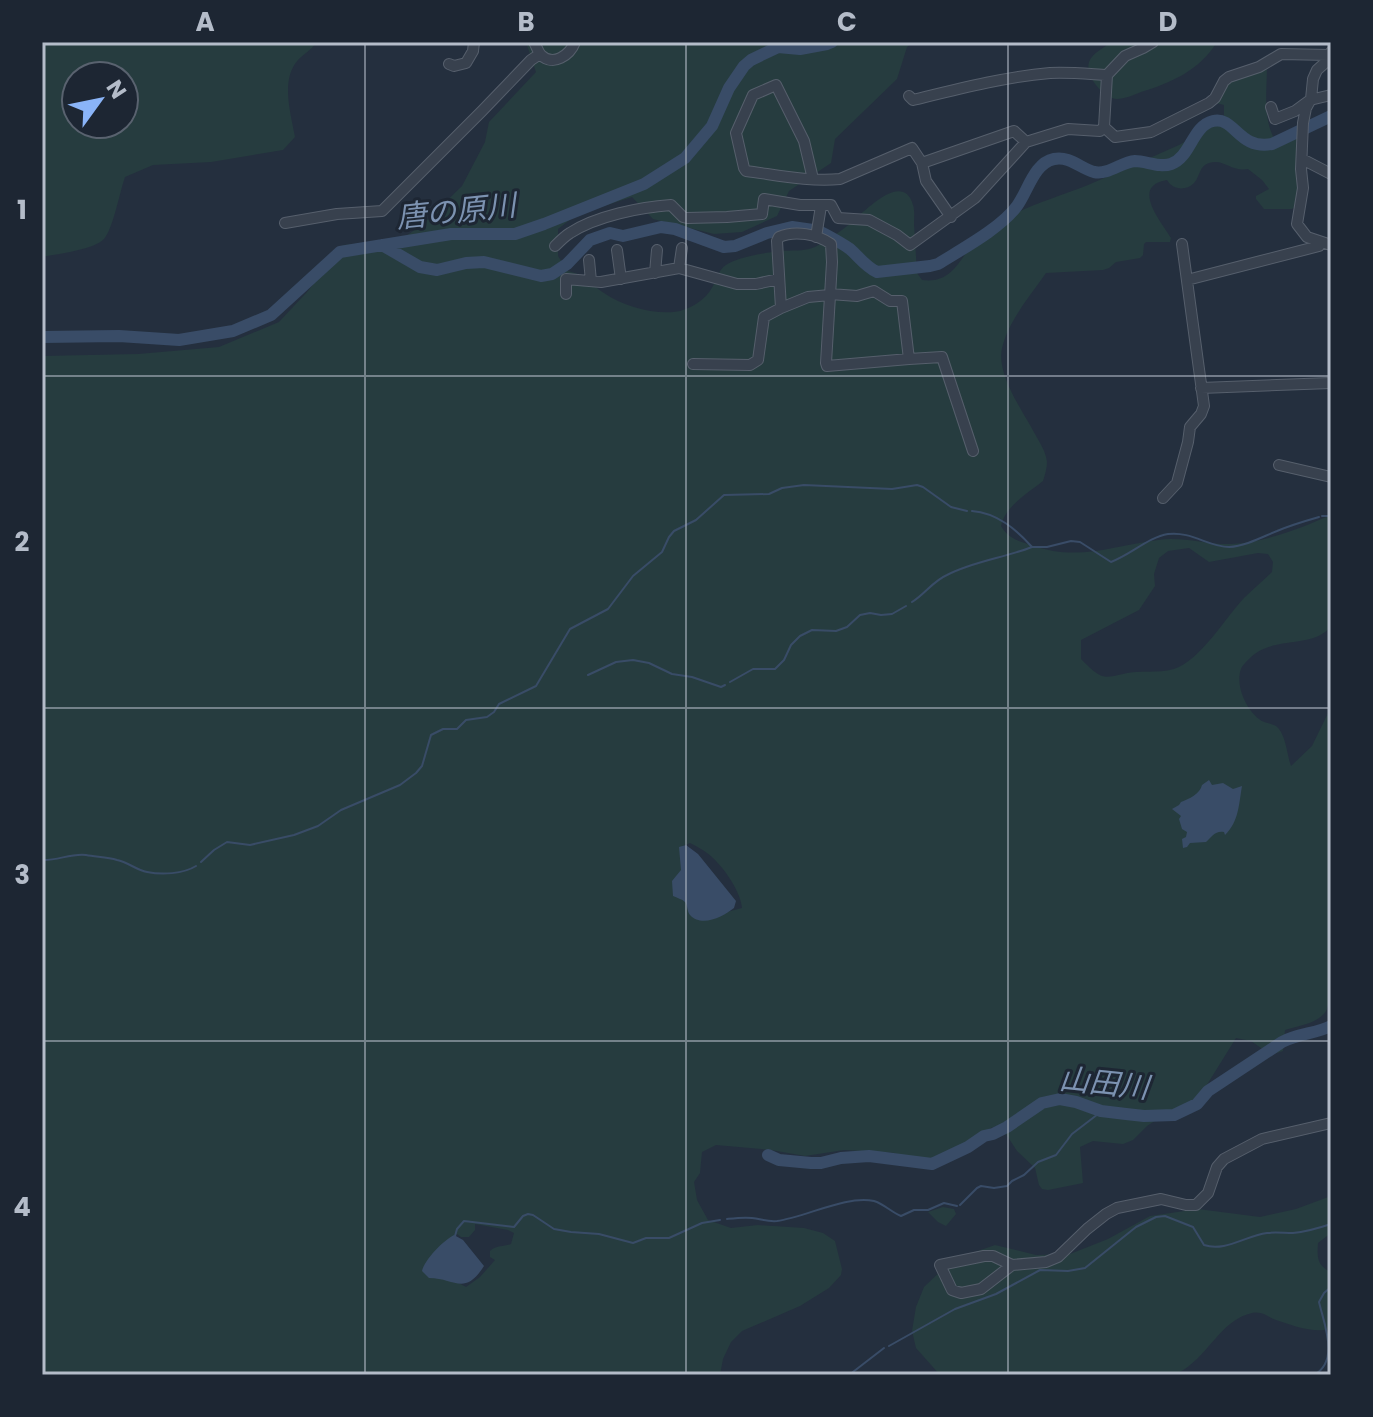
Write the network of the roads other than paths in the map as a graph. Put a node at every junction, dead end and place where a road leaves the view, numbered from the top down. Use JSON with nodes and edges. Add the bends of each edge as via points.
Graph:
{"nodes":[{"id":1,"x":474,"y":42,"type":"edge"},
{"id":2,"x":534,"y":42,"type":"edge"},
{"id":3,"x":575,"y":42,"type":"edge"},
{"id":4,"x":1153,"y":42,"type":"edge"},
{"id":5,"x":540,"y":54,"type":"junction"},
{"id":6,"x":1330,"y":54,"type":"edge"},
{"id":7,"x":449,"y":64,"type":"dead end"},
{"id":8,"x":1107,"y":75,"type":"junction"},
{"id":9,"x":1331,"y":95,"type":"edge"},
{"id":10,"x":909,"y":96,"type":"dead end"},
{"id":11,"x":1310,"y":100,"type":"junction"},
{"id":12,"x":1271,"y":107,"type":"dead end"},
{"id":13,"x":1104,"y":127,"type":"junction"},
{"id":14,"x":1026,"y":142,"type":"junction"},
{"id":15,"x":1302,"y":159,"type":"junction"},
{"id":16,"x":922,"y":163,"type":"junction"},
{"id":17,"x":1331,"y":174,"type":"edge"},
{"id":18,"x":813,"y":179,"type":"junction"},
{"id":19,"x":821,"y":206,"type":"junction"},
{"id":20,"x":951,"y":217,"type":"junction"},
{"id":21,"x":285,"y":223,"type":"dead end"},
{"id":22,"x":816,"y":237,"type":"junction"},
{"id":23,"x":1182,"y":244,"type":"dead end"},
{"id":24,"x":1326,"y":244,"type":"edge"},
{"id":25,"x":555,"y":246,"type":"dead end"},
{"id":26,"x":682,"y":248,"type":"dead end"},
{"id":27,"x":617,"y":250,"type":"dead end"},
{"id":28,"x":657,"y":250,"type":"dead end"},
{"id":29,"x":589,"y":260,"type":"dead end"},
{"id":30,"x":679,"y":268,"type":"junction"},
{"id":31,"x":655,"y":273,"type":"junction"},
{"id":32,"x":621,"y":279,"type":"junction"},
{"id":33,"x":779,"y":279,"type":"junction"},
{"id":34,"x":1187,"y":280,"type":"junction"},
{"id":35,"x":591,"y":281,"type":"junction"},
{"id":36,"x":566,"y":294,"type":"dead end"},
{"id":37,"x":830,"y":295,"type":"junction"},
{"id":38,"x":781,"y":308,"type":"junction"},
{"id":39,"x":909,"y":359,"type":"junction"},
{"id":40,"x":693,"y":364,"type":"dead end"},
{"id":41,"x":1331,"y":383,"type":"edge"},
{"id":42,"x":1201,"y":388,"type":"junction"},
{"id":43,"x":973,"y":451,"type":"dead end"},
{"id":44,"x":1279,"y":465,"type":"dead end"},
{"id":45,"x":1331,"y":477,"type":"edge"},
{"id":46,"x":1163,"y":498,"type":"dead end"},
{"id":47,"x":1331,"y":1123,"type":"edge"},
{"id":48,"x":1012,"y":1265,"type":"junction"}],
"edges":[{"from":1,"to":7,"type":"street","via":[[466,63]]},
{"from":2,"to":5,"type":"street"},
{"from":3,"to":5,"type":"street","via":[[555,60]]},
{"from":4,"to":8,"type":"street","via":[[1125,56]]},
{"from":5,"to":21,"type":"street","via":[[382,211]]},
{"from":6,"to":11,"type":"street","via":[[1313,79]]},
{"from":6,"to":13,"type":"street","via":[[1281,54],[1229,77],[1209,103],[1151,132],[1115,137]]},
{"from":8,"to":10,"type":"street","via":[[1052,73],[913,100]]},
{"from":8,"to":13,"type":"street"},
{"from":9,"to":11,"type":"street"},
{"from":11,"to":12,"type":"street","via":[[1275,119]]},
{"from":11,"to":15,"type":"street"},
{"from":13,"to":14,"type":"street","via":[[1068,129]]},
{"from":14,"to":16,"type":"street","via":[[1014,131]]},
{"from":14,"to":20,"type":"street"},
{"from":15,"to":17,"type":"street"},
{"from":15,"to":24,"type":"street","via":[[1297,224],[1307,237]]},
{"from":16,"to":18,"type":"street","via":[[912,148],[840,179]]},
{"from":16,"to":20,"type":"street","via":[[926,181]]},
{"from":18,"to":18,"type":"street","via":[[746,171],[736,133],[753,95],[776,85],[804,141]]},
{"from":19,"to":20,"type":"street","via":[[831,205],[838,218],[869,220],[910,245]]},
{"from":19,"to":22,"type":"street"},
{"from":19,"to":25,"type":"street","via":[[764,199],[758,215],[687,218],[671,205],[652,206],[590,224]]},
{"from":22,"to":33,"type":"street","via":[[779,237]]},
{"from":22,"to":37,"type":"street","via":[[833,249]]},
{"from":23,"to":34,"type":"street"},
{"from":24,"to":34,"type":"street"},
{"from":26,"to":30,"type":"street"},
{"from":27,"to":32,"type":"street"},
{"from":28,"to":31,"type":"street"},
{"from":29,"to":35,"type":"street"},
{"from":30,"to":31,"type":"street"},
{"from":30,"to":33,"type":"street","via":[[737,284]]},
{"from":31,"to":32,"type":"street"},
{"from":32,"to":35,"type":"street"},
{"from":33,"to":38,"type":"street"},
{"from":34,"to":42,"type":"street"},
{"from":35,"to":36,"type":"street","via":[[566,279]]},
{"from":37,"to":38,"type":"street"},
{"from":37,"to":39,"type":"street","via":[[874,291],[890,301],[902,301]]},
{"from":37,"to":39,"type":"street","via":[[827,366]]},
{"from":38,"to":40,"type":"street","via":[[764,317],[758,360],[750,365]]},
{"from":39,"to":43,"type":"street","via":[[942,357]]},
{"from":41,"to":42,"type":"street"},
{"from":42,"to":46,"type":"street","via":[[1204,406],[1190,427],[1177,483]]},
{"from":44,"to":45,"type":"street"},
{"from":47,"to":48,"type":"street","via":[[1262,1139],[1224,1159],[1208,1193],[1196,1205],[1161,1199],[1117,1208],[1058,1257]]},
{"from":48,"to":48,"type":"street","via":[[981,1289],[961,1293],[952,1290],[940,1265],[984,1256]]}]}
